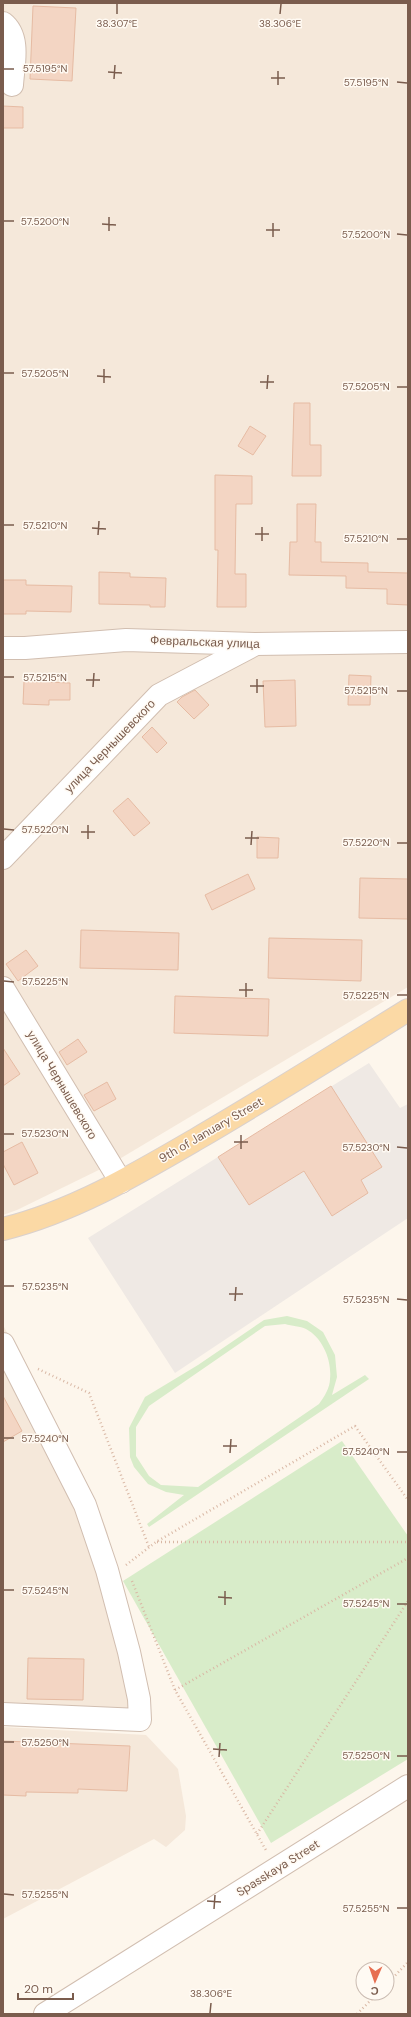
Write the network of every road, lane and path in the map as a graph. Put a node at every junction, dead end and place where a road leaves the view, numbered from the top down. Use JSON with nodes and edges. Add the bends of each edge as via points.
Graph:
{"nodes":[{"id":1,"x":3,"y":24,"type":"edge"},
{"id":2,"x":12,"y":85,"type":"dead end"},
{"id":3,"x":408,"y":642,"type":"edge"},
{"id":4,"x":255,"y":644,"type":"junction"},
{"id":5,"x":3,"y":648,"type":"edge"},
{"id":6,"x":3,"y":858,"type":"edge"},
{"id":7,"x":3,"y":988,"type":"edge"},
{"id":8,"x":408,"y":1010,"type":"edge"},
{"id":9,"x":121,"y":1182,"type":"junction"},
{"id":10,"x":3,"y":1229,"type":"edge"},
{"id":11,"x":3,"y":1344,"type":"edge"},
{"id":12,"x":35,"y":1368,"type":"dead end"},
{"id":13,"x":408,"y":1500,"type":"edge"},
{"id":14,"x":156,"y":1542,"type":"junction"},
{"id":15,"x":408,"y":1542,"type":"edge"},
{"id":16,"x":150,"y":1547,"type":"junction"},
{"id":17,"x":408,"y":1558,"type":"edge"},
{"id":18,"x":129,"y":1573,"type":"dead end"},
{"id":19,"x":132,"y":1580,"type":"dead end"},
{"id":20,"x":408,"y":1601,"type":"edge"},
{"id":21,"x":175,"y":1690,"type":"junction"},
{"id":22,"x":3,"y":1714,"type":"edge"},
{"id":23,"x":408,"y":1786,"type":"edge"},
{"id":24,"x":257,"y":1834,"type":"junction"},
{"id":25,"x":277,"y":1869,"type":"junction"},
{"id":26,"x":408,"y":1962,"type":"edge"},
{"id":27,"x":395,"y":1976,"type":"edge"},
{"id":28,"x":370,"y":2001,"type":"edge"},
{"id":29,"x":45,"y":2014,"type":"edge"},
{"id":30,"x":357,"y":2014,"type":"edge"}],
"edges":[{"from":1,"to":2,"type":"street","via":[[11,32],[14,41]]},
{"from":3,"to":4,"type":"street","name":"Февральская улица"},
{"from":4,"to":5,"type":"street","name":"Февральская улица","via":[[126,640]]},
{"from":4,"to":6,"type":"street","name":"улица Чернышевского","via":[[159,695]]},
{"from":7,"to":9,"type":"street","name":"улица Чернышевского"},
{"from":8,"to":9,"type":"main road","name":"9th of January Street","via":[[247,1109]]},
{"from":9,"to":10,"type":"main road","name":"9th of January Street","via":[[50,1213]]},
{"from":11,"to":22,"type":"street","via":[[85,1505],[107,1570],[129,1652],[139,1699],[140,1720]]},
{"from":12,"to":16,"type":"path","via":[[89,1393]]},
{"from":13,"to":14,"type":"path","via":[[355,1426]]},
{"from":14,"to":15,"type":"path"},
{"from":14,"to":16,"type":"path"},
{"from":16,"to":18,"type":"path","via":[[126,1565]]},
{"from":17,"to":21,"type":"path"},
{"from":19,"to":21,"type":"path"},
{"from":20,"to":24,"type":"path"},
{"from":21,"to":24,"type":"path"},
{"from":23,"to":25,"type":"street","name":"Spasskaya Street"},
{"from":24,"to":25,"type":"path"},
{"from":25,"to":29,"type":"street","name":"Spasskaya Street"},
{"from":26,"to":27,"type":"path"},
{"from":28,"to":30,"type":"path"}]}
